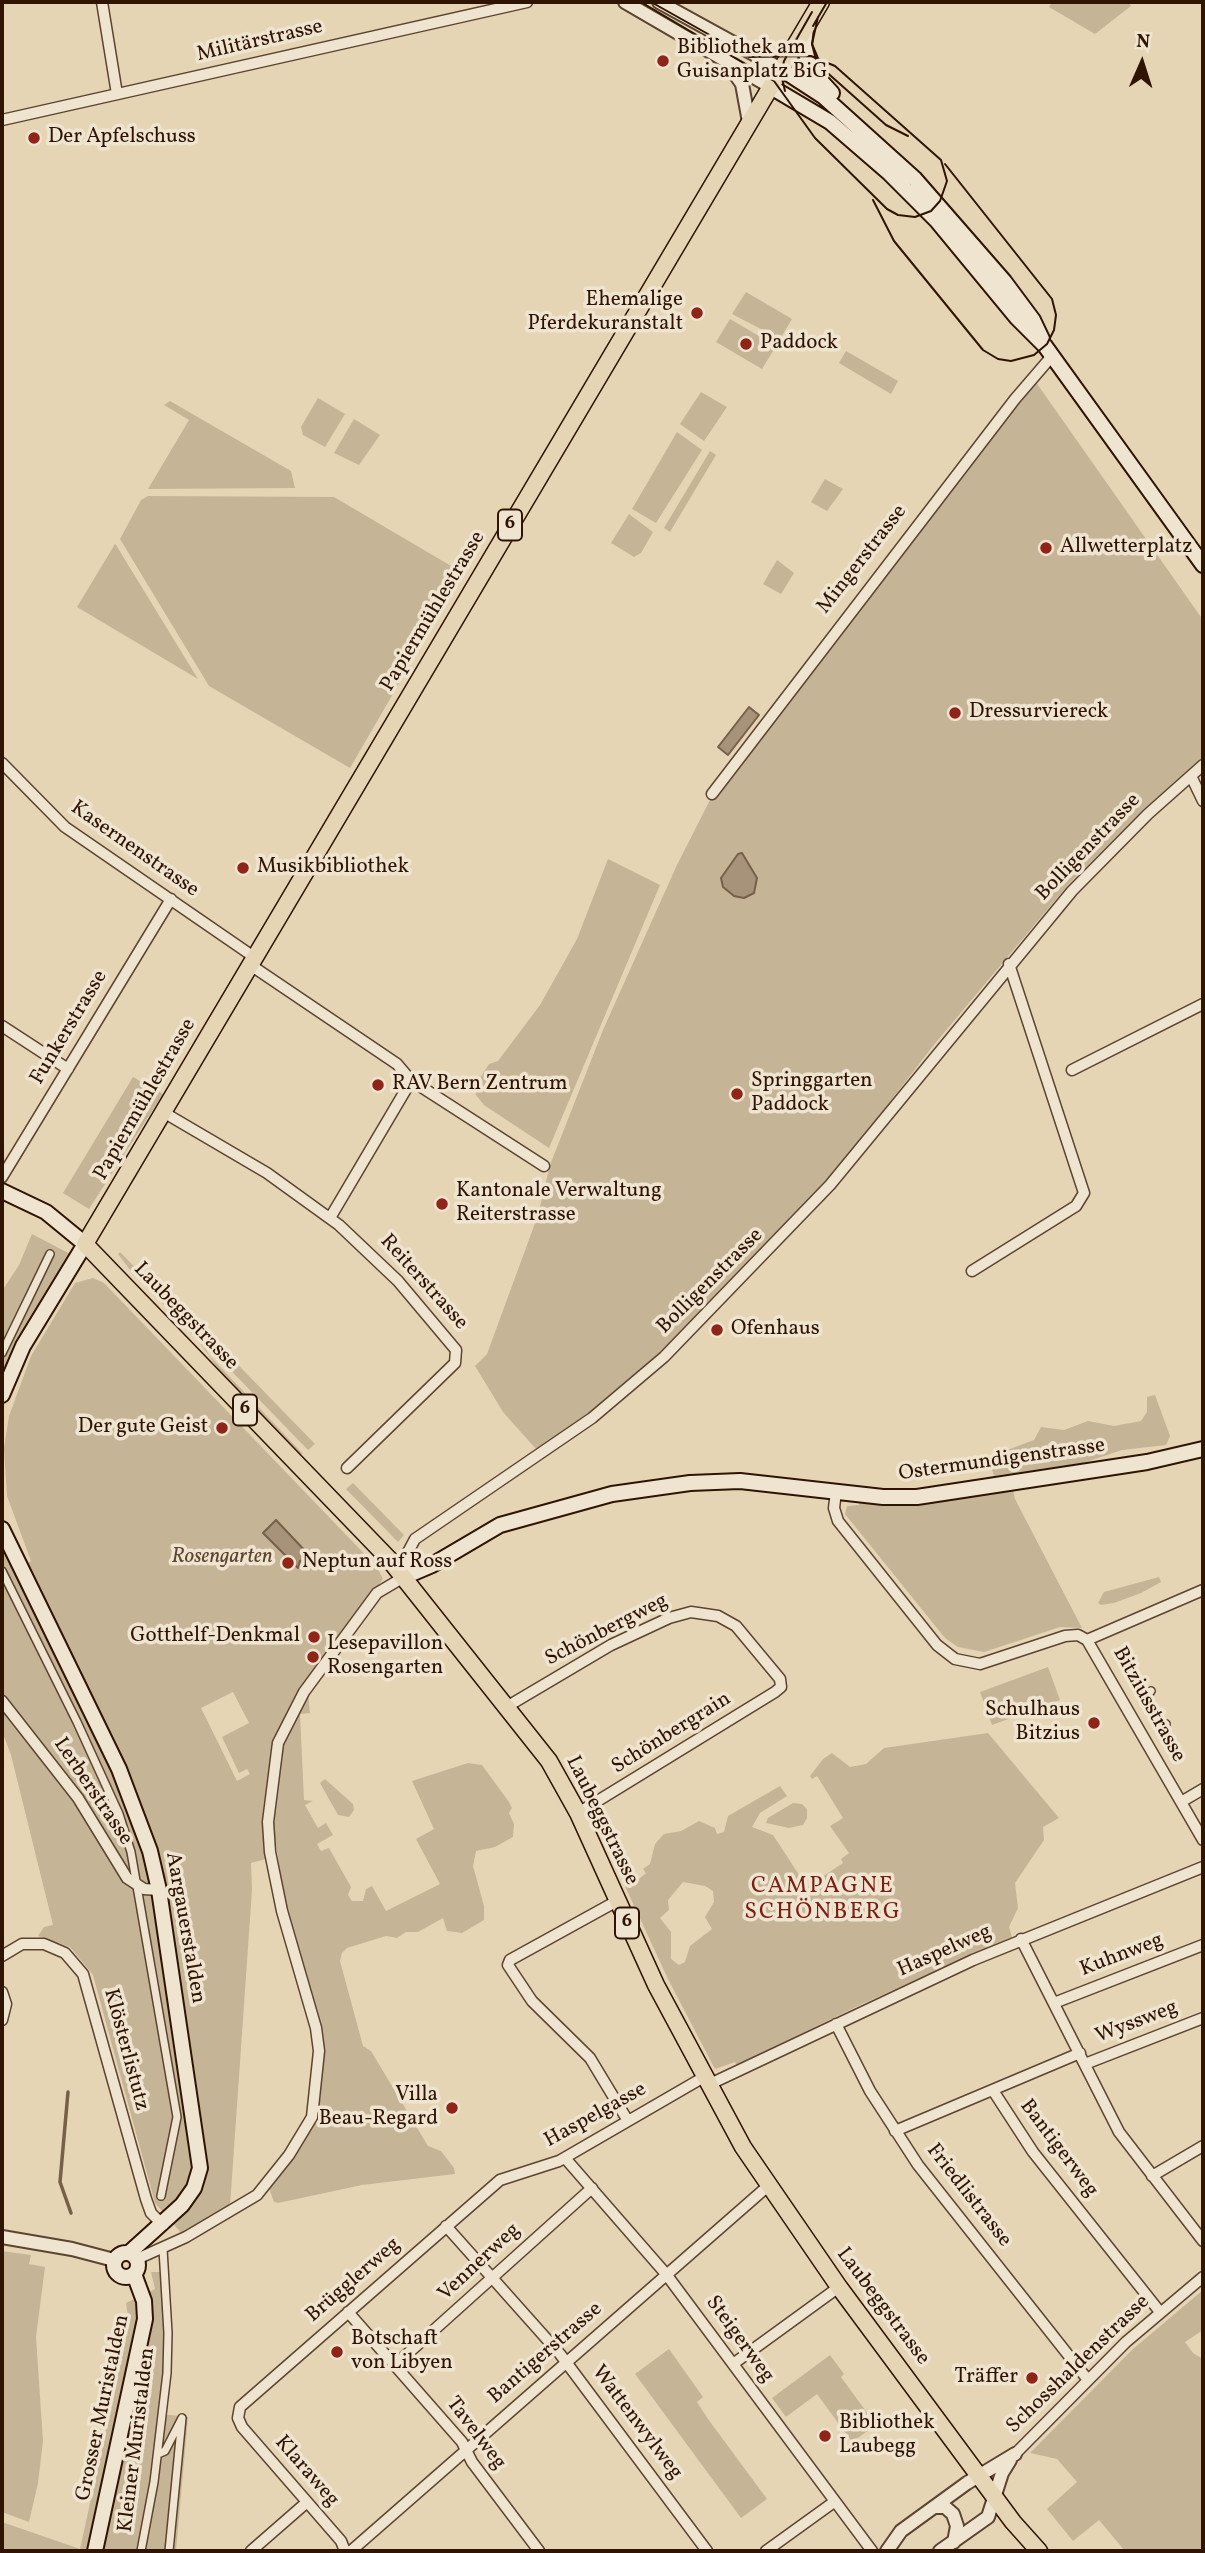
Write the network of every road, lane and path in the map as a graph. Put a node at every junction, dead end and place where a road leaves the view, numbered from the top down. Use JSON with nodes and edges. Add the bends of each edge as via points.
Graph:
{"nodes":[{"id":1,"x":102,"y":2,"type":"edge"},
{"id":2,"x":527,"y":2,"type":"edge"},
{"id":3,"x":625,"y":2,"type":"edge"},
{"id":4,"x":659,"y":2,"type":"edge"},
{"id":5,"x":821,"y":2,"type":"edge"},
{"id":6,"x":809,"y":22,"type":"junction"},
{"id":7,"x":701,"y":47,"type":"junction"},
{"id":8,"x":781,"y":69,"type":"junction"},
{"id":9,"x":771,"y":87,"type":"junction"},
{"id":10,"x":117,"y":94,"type":"junction"},
{"id":11,"x":2,"y":120,"type":"edge"},
{"id":12,"x":750,"y":122,"type":"junction"},
{"id":13,"x":895,"y":166,"type":"junction"},
{"id":14,"x":1049,"y":351,"type":"junction"},
{"id":15,"x":1203,"y":565,"type":"edge"},
{"id":16,"x":2,"y":762,"type":"edge"},
{"id":17,"x":1203,"y":765,"type":"edge"},
{"id":18,"x":1191,"y":776,"type":"junction"},
{"id":19,"x":712,"y":794,"type":"dead end"},
{"id":20,"x":1203,"y":801,"type":"edge"},
{"id":21,"x":171,"y":899,"type":"junction"},
{"id":22,"x":251,"y":961,"type":"junction"},
{"id":23,"x":1009,"y":964,"type":"junction"},
{"id":24,"x":1203,"y":1004,"type":"edge"},
{"id":25,"x":2,"y":1026,"type":"edge"},
{"id":26,"x":68,"y":1069,"type":"junction"},
{"id":27,"x":1072,"y":1070,"type":"dead end"},
{"id":28,"x":409,"y":1079,"type":"junction"},
{"id":29,"x":163,"y":1112,"type":"junction"},
{"id":30,"x":544,"y":1166,"type":"dead end"},
{"id":31,"x":2,"y":1177,"type":"edge"},
{"id":32,"x":2,"y":1191,"type":"edge"},
{"id":33,"x":330,"y":1218,"type":"junction"},
{"id":34,"x":85,"y":1244,"type":"junction"},
{"id":35,"x":50,"y":1254,"type":"dead end"},
{"id":36,"x":972,"y":1271,"type":"dead end"},
{"id":37,"x":2,"y":1353,"type":"edge"},
{"id":38,"x":2,"y":1395,"type":"edge"},
{"id":39,"x":1203,"y":1449,"type":"edge"},
{"id":40,"x":346,"y":1468,"type":"dead end"},
{"id":41,"x":836,"y":1492,"type":"junction"},
{"id":42,"x":2,"y":1529,"type":"edge"},
{"id":43,"x":2,"y":1571,"type":"edge"},
{"id":44,"x":404,"y":1577,"type":"junction"},
{"id":45,"x":1203,"y":1590,"type":"edge"},
{"id":46,"x":1087,"y":1640,"type":"junction"},
{"id":47,"x":782,"y":1684,"type":"joint"},
{"id":48,"x":2,"y":1701,"type":"edge"},
{"id":49,"x":508,"y":1706,"type":"junction"},
{"id":50,"x":1203,"y":1789,"type":"edge"},
{"id":51,"x":1181,"y":1802,"type":"junction"},
{"id":52,"x":578,"y":1813,"type":"junction"},
{"id":53,"x":1203,"y":1840,"type":"edge"},
{"id":54,"x":1203,"y":1867,"type":"edge"},
{"id":55,"x":139,"y":1887,"type":"junction"},
{"id":56,"x":159,"y":1890,"type":"junction"},
{"id":57,"x":617,"y":1901,"type":"junction"},
{"id":58,"x":1021,"y":1939,"type":"junction"},
{"id":59,"x":1203,"y":1945,"type":"edge"},
{"id":60,"x":2,"y":1956,"type":"edge"},
{"id":61,"x":2,"y":1992,"type":"edge"},
{"id":62,"x":1054,"y":2003,"type":"junction"},
{"id":63,"x":1203,"y":2018,"type":"edge"},
{"id":64,"x":2,"y":2020,"type":"edge"},
{"id":65,"x":836,"y":2024,"type":"junction"},
{"id":66,"x":1080,"y":2053,"type":"junction"},
{"id":67,"x":1085,"y":2064,"type":"junction"},
{"id":68,"x":706,"y":2081,"type":"junction"},
{"id":69,"x":994,"y":2092,"type":"junction"},
{"id":70,"x":628,"y":2121,"type":"junction"},
{"id":71,"x":895,"y":2131,"type":"junction"},
{"id":72,"x":1203,"y":2146,"type":"edge"},
{"id":73,"x":565,"y":2158,"type":"junction"},
{"id":74,"x":1152,"y":2176,"type":"junction"},
{"id":75,"x":503,"y":2178,"type":"joint"},
{"id":76,"x":768,"y":2186,"type":"junction"},
{"id":77,"x":592,"y":2188,"type":"junction"},
{"id":78,"x":161,"y":2196,"type":"dead end"},
{"id":79,"x":163,"y":2225,"type":"junction"},
{"id":80,"x":446,"y":2225,"type":"junction"},
{"id":81,"x":2,"y":2237,"type":"edge"},
{"id":82,"x":1203,"y":2241,"type":"edge"},
{"id":83,"x":163,"y":2249,"type":"junction"},
{"id":84,"x":114,"y":2260,"type":"junction"},
{"id":85,"x":133,"y":2262,"type":"junction"},
{"id":86,"x":666,"y":2274,"type":"junction"},
{"id":87,"x":493,"y":2277,"type":"junction"},
{"id":88,"x":1203,"y":2277,"type":"edge"},
{"id":89,"x":839,"y":2287,"type":"junction"},
{"id":90,"x":348,"y":2312,"type":"junction"},
{"id":91,"x":1160,"y":2312,"type":"junction"},
{"id":92,"x":567,"y":2362,"type":"junction"},
{"id":93,"x":733,"y":2364,"type":"junction"},
{"id":94,"x":395,"y":2365,"type":"junction"},
{"id":95,"x":1087,"y":2380,"type":"junction"},
{"id":96,"x":238,"y":2418,"type":"joint"},
{"id":97,"x":467,"y":2450,"type":"junction"},
{"id":98,"x":158,"y":2454,"type":"junction"},
{"id":99,"x":1015,"y":2454,"type":"junction"},
{"id":100,"x":982,"y":2477,"type":"junction"},
{"id":101,"x":995,"y":2496,"type":"junction"},
{"id":102,"x":834,"y":2502,"type":"junction"},
{"id":103,"x":306,"y":2503,"type":"junction"},
{"id":104,"x":934,"y":2507,"type":"junction"},
{"id":105,"x":1013,"y":2522,"type":"junction"},
{"id":106,"x":979,"y":2525,"type":"junction"},
{"id":107,"x":954,"y":2542,"type":"junction"},
{"id":108,"x":95,"y":2551,"type":"edge"},
{"id":109,"x":141,"y":2551,"type":"edge"},
{"id":110,"x":169,"y":2551,"type":"edge"},
{"id":111,"x":251,"y":2551,"type":"edge"},
{"id":112,"x":345,"y":2551,"type":"edge"},
{"id":113,"x":351,"y":2551,"type":"edge"},
{"id":114,"x":539,"y":2551,"type":"edge"},
{"id":115,"x":707,"y":2551,"type":"edge"},
{"id":116,"x":766,"y":2551,"type":"edge"},
{"id":117,"x":872,"y":2551,"type":"edge"},
{"id":118,"x":887,"y":2551,"type":"edge"},
{"id":119,"x":940,"y":2551,"type":"edge"},
{"id":120,"x":1039,"y":2551,"type":"edge"}],
"edges":[{"from":1,"to":10,"type":"street"},
{"from":2,"to":10,"type":"street","name":"Militärstrasse"},
{"from":3,"to":7,"type":"street"},
{"from":4,"to":8,"type":"street"},
{"from":5,"to":6,"type":"main road","name":"Papiermühlestrasse","number":"6"},
{"from":6,"to":8,"type":"main road","name":"Papiermühlestrasse","number":"6"},
{"from":6,"to":13,"type":"main road","via":[[805,51],[814,75],[881,137]]},
{"from":7,"to":9,"type":"street"},
{"from":7,"to":12,"type":"street","via":[[737,75]]},
{"from":8,"to":9,"type":"main road","name":"Papiermühlestrasse","number":"6"},
{"from":8,"to":13,"type":"main road","via":[[824,97]]},
{"from":9,"to":12,"type":"main road","name":"Papiermühlestrasse","number":"6"},
{"from":9,"to":13,"type":"main road"},
{"from":10,"to":11,"type":"street","name":"Militärstrasse"},
{"from":12,"to":22,"type":"main road","name":"Papiermühlestrasse","number":"6"},
{"from":13,"to":14,"type":"main road"},
{"from":14,"to":15,"type":"main road"},
{"from":14,"to":19,"type":"street","name":"Mingerstrasse"},
{"from":16,"to":21,"type":"street","name":"Kasernenstrasse","via":[[57,820]]},
{"from":17,"to":18,"type":"street","name":"Bolligenstrasse"},
{"from":18,"to":20,"type":"street"},
{"from":18,"to":23,"type":"street","name":"Bolligenstrasse","via":[[1106,854]]},
{"from":21,"to":22,"type":"street","name":"Kasernenstrasse"},
{"from":21,"to":26,"type":"street","name":"Funkerstrasse"},
{"from":22,"to":28,"type":"street","via":[[401,1067]]},
{"from":22,"to":29,"type":"main road","name":"Papiermühlestrasse","number":"6"},
{"from":23,"to":36,"type":"street","via":[[1084,1193],[1076,1206]]},
{"from":23,"to":44,"type":"street","name":"Bolligenstrasse","via":[[830,1185],[736,1285],[664,1357],[592,1418],[415,1539]]},
{"from":24,"to":27,"type":"street"},
{"from":25,"to":26,"type":"street"},
{"from":26,"to":31,"type":"street","name":"Funkerstrasse"},
{"from":28,"to":30,"type":"street"},
{"from":28,"to":33,"type":"street"},
{"from":29,"to":33,"type":"street","name":"Reiterstrasse","via":[[267,1173]]},
{"from":29,"to":34,"type":"main road","name":"Papiermühlestrasse","number":"6"},
{"from":32,"to":34,"type":"main road","via":[[46,1212]]},
{"from":33,"to":40,"type":"street","name":"Reiterstrasse","via":[[398,1281],[458,1356]]},
{"from":34,"to":38,"type":"main road","via":[[23,1346]]},
{"from":34,"to":44,"type":"main road","name":"Laubeggstrasse","number":"6"},
{"from":35,"to":37,"type":"street"},
{"from":39,"to":41,"type":"main road","name":"Ostermundigenstrasse","via":[[1147,1462],[917,1497]]},
{"from":41,"to":44,"type":"main road","name":"Ostermundigenstrasse","via":[[740,1481],[612,1494],[500,1525]]},
{"from":41,"to":46,"type":"street","name":"Bitziusstrasse","via":[[838,1521],[949,1656],[980,1664],[1065,1636]]},
{"from":42,"to":56,"type":"main road","name":"Aargauerstalden","via":[[119,1769]]},
{"from":43,"to":55,"type":"street","name":"Aargauerstalden","via":[[119,1814]]},
{"from":44,"to":49,"type":"main road","name":"Laubeggstrasse","number":"6"},
{"from":44,"to":83,"type":"street","via":[[377,1593],[291,1713],[276,1753],[269,1846],[282,1911],[316,2028],[315,2107],[303,2135],[257,2195]]},
{"from":45,"to":46,"type":"street"},
{"from":46,"to":51,"type":"street","name":"Bitziusstrasse"},
{"from":47,"to":49,"type":"street","name":"Schönbergweg","via":[[736,1626],[718,1616],[691,1612],[611,1645]]},
{"from":47,"to":52,"type":"street","name":"Schönbergrain"},
{"from":48,"to":55,"type":"street","name":"Lerberstrasse","via":[[78,1798],[127,1878]]},
{"from":49,"to":52,"type":"main road","name":"Laubeggstrasse","number":"6","via":[[550,1761]]},
{"from":50,"to":51,"type":"street"},
{"from":51,"to":53,"type":"street","name":"Bitziusstrasse"},
{"from":52,"to":57,"type":"main road","name":"Laubeggstrasse","number":"6"},
{"from":54,"to":58,"type":"street","name":"Haspelweg"},
{"from":55,"to":56,"type":"street"},
{"from":55,"to":78,"type":"street","name":"Aargauerstalden","via":[[177,2117]]},
{"from":56,"to":79,"type":"main road","name":"Aargauerstalden","via":[[200,2156],[194,2188]]},
{"from":57,"to":68,"type":"main road","name":"Laubeggstrasse","number":"6"},
{"from":57,"to":70,"type":"street","via":[[508,1965],[532,2001],[590,2058]]},
{"from":58,"to":62,"type":"street"},
{"from":58,"to":65,"type":"street","name":"Haspelweg"},
{"from":59,"to":62,"type":"street","name":"Kuhnweg"},
{"from":60,"to":79,"type":"street","name":"Klösterlistutz","via":[[25,1944],[47,1944],[70,1958],[83,1974],[146,2199]]},
{"from":61,"to":64,"type":"street","via":[[6,2004]]},
{"from":62,"to":66,"type":"street"},
{"from":63,"to":67,"type":"street","name":"Wyssweg"},
{"from":65,"to":68,"type":"street","name":"Haspelweg"},
{"from":65,"to":71,"type":"street","name":"Friedlistrasse"},
{"from":66,"to":67,"type":"street"},
{"from":66,"to":69,"type":"street"},
{"from":67,"to":74,"type":"street","via":[[1119,2132]]},
{"from":68,"to":70,"type":"street","name":"Haspelgasse"},
{"from":68,"to":76,"type":"main road","name":"Laubeggstrasse","number":"6"},
{"from":69,"to":71,"type":"street","name":"Bantigerweg"},
{"from":69,"to":91,"type":"street","name":"Bantigerweg","via":[[1033,2152]]},
{"from":70,"to":73,"type":"street","name":"Haspelgasse"},
{"from":71,"to":95,"type":"street","name":"Friedlistrasse"},
{"from":72,"to":74,"type":"street"},
{"from":73,"to":75,"type":"street","name":"Haspelgasse"},
{"from":73,"to":77,"type":"street","name":"Steigerweg"},
{"from":74,"to":82,"type":"street"},
{"from":75,"to":80,"type":"street","name":"Brügglerweg"},
{"from":76,"to":86,"type":"street","name":"Bantigerstrasse"},
{"from":76,"to":89,"type":"main road","name":"Laubeggstrasse","number":"6"},
{"from":77,"to":86,"type":"street","name":"Steigerweg"},
{"from":77,"to":87,"type":"street","name":"Vennerweg"},
{"from":79,"to":85,"type":"main road","name":"Aargauerstalden"},
{"from":80,"to":87,"type":"street","name":"Wattenwylweg"},
{"from":80,"to":90,"type":"street","name":"Brügglerweg"},
{"from":81,"to":84,"type":"street"},
{"from":83,"to":85,"type":"street"},
{"from":83,"to":98,"type":"street","name":"Kleiner Muristalden","via":[[168,2333]]},
{"from":84,"to":85,"type":"main road","name":"Aargauerstalden","via":[[119,2255]]},
{"from":84,"to":85,"type":"main road","via":[[114,2269],[125,2277]]},
{"from":85,"to":108,"type":"main road","name":"Grosser Muristalden","via":[[145,2319]]},
{"from":86,"to":92,"type":"street","name":"Bantigerstrasse"},
{"from":86,"to":93,"type":"street","name":"Steigerweg"},
{"from":87,"to":92,"type":"street","name":"Wattenwylweg"},
{"from":87,"to":94,"type":"street","name":"Vennerweg"},
{"from":88,"to":91,"type":"street","name":"Schosshaldenstrasse"},
{"from":89,"to":93,"type":"street"},
{"from":89,"to":100,"type":"main road","name":"Laubeggstrasse","number":"6"},
{"from":90,"to":94,"type":"street","name":"Tavelweg"},
{"from":90,"to":96,"type":"street","name":"Brügglerweg","via":[[243,2404]]},
{"from":91,"to":95,"type":"street","name":"Schosshaldenstrasse"},
{"from":92,"to":97,"type":"street","name":"Bantigerstrasse"},
{"from":92,"to":115,"type":"street","name":"Wattenwylweg"},
{"from":93,"to":102,"type":"street","name":"Steigerweg"},
{"from":94,"to":97,"type":"street","name":"Tavelweg"},
{"from":95,"to":99,"type":"street","name":"Schosshaldenstrasse"},
{"from":96,"to":103,"type":"street","name":"Klaraweg"},
{"from":97,"to":113,"type":"street","name":"Bantigerstrasse"},
{"from":97,"to":114,"type":"street","name":"Tavelweg"},
{"from":98,"to":109,"type":"street","name":"Kleiner Muristalden"},
{"from":98,"to":110,"type":"street","via":[[165,2451],[182,2418]]},
{"from":99,"to":100,"type":"street","name":"Schosshaldenstrasse"},
{"from":99,"to":101,"type":"street","name":"Schosshaldenstrasse","via":[[1002,2473]]},
{"from":100,"to":101,"type":"main road","name":"Laubeggstrasse","number":"6"},
{"from":100,"to":104,"type":"street","name":"Schosshaldenstrasse"},
{"from":101,"to":105,"type":"main road","name":"Laubeggstrasse","number":"6"},
{"from":101,"to":106,"type":"street","name":"Schosshaldenstrasse","via":[[990,2513]]},
{"from":102,"to":116,"type":"street"},
{"from":102,"to":117,"type":"street","name":"Steigerweg"},
{"from":103,"to":111,"type":"street"},
{"from":103,"to":112,"type":"street","name":"Klaraweg"},
{"from":104,"to":107,"type":"street","via":[[945,2507],[953,2514]]},
{"from":104,"to":118,"type":"street","name":"Schosshaldenstrasse","via":[[895,2537]]},
{"from":105,"to":106,"type":"street","name":"Schosshaldenstrasse"},
{"from":105,"to":120,"type":"main road","name":"Laubeggstrasse","number":"6"},
{"from":106,"to":107,"type":"street","name":"Schosshaldenstrasse"},
{"from":107,"to":119,"type":"street","name":"Schosshaldenstrasse"}]}
